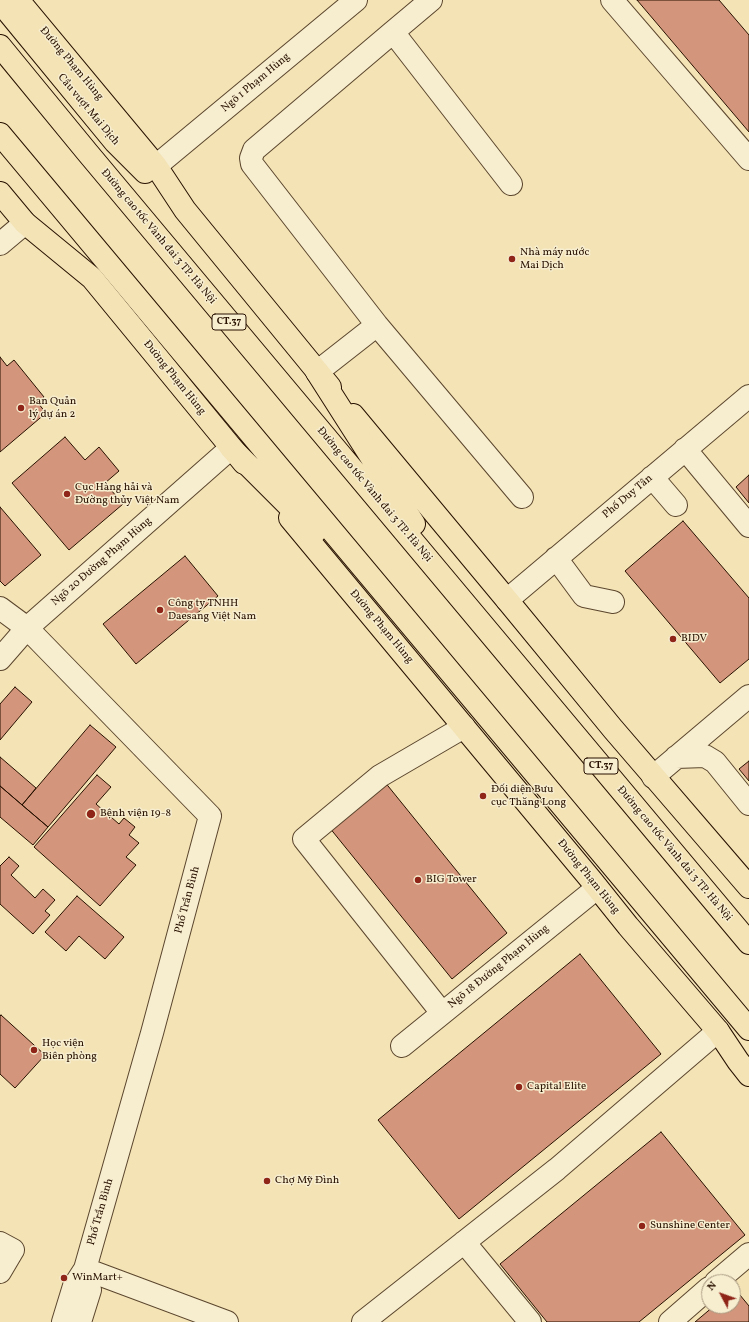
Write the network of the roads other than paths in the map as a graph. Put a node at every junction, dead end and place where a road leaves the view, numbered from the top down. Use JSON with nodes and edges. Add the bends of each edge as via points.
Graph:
{"nodes":[{"id":1,"x":18,"y":0,"type":"edge"},
{"id":2,"x":356,"y":0,"type":"edge"},
{"id":3,"x":431,"y":0,"type":"edge"},
{"id":4,"x":612,"y":0,"type":"edge"},
{"id":5,"x":0,"y":2,"type":"edge"},
{"id":6,"x":393,"y":32,"type":"junction"},
{"id":7,"x":0,"y":46,"type":"edge"},
{"id":8,"x":0,"y":134,"type":"edge"},
{"id":9,"x":749,"y":159,"type":"edge"},
{"id":10,"x":156,"y":166,"type":"junction"},
{"id":11,"x":0,"y":177,"type":"edge"},
{"id":12,"x":511,"y":184,"type":"dead end"},
{"id":13,"x":0,"y":193,"type":"edge"},
{"id":14,"x":184,"y":210,"type":"junction"},
{"id":15,"x":25,"y":223,"type":"junction"},
{"id":16,"x":0,"y":244,"type":"edge"},
{"id":17,"x":92,"y":278,"type":"junction"},
{"id":18,"x":377,"y":325,"type":"junction"},
{"id":19,"x":317,"y":372,"type":"junction"},
{"id":20,"x":749,"y":396,"type":"edge"},
{"id":21,"x":231,"y":448,"type":"junction"},
{"id":22,"x":686,"y":449,"type":"junction"},
{"id":23,"x":652,"y":476,"type":"junction"},
{"id":24,"x":522,"y":497,"type":"dead end"},
{"id":25,"x":676,"y":505,"type":"dead end"},
{"id":26,"x":749,"y":526,"type":"edge"},
{"id":27,"x":556,"y":558,"type":"junction"},
{"id":28,"x":460,"y":598,"type":"junction"},
{"id":29,"x":507,"y":600,"type":"junction"},
{"id":30,"x":613,"y":602,"type":"dead end"},
{"id":31,"x":0,"y":608,"type":"edge"},
{"id":32,"x":28,"y":628,"type":"junction"},
{"id":33,"x":417,"y":634,"type":"junction"},
{"id":34,"x":0,"y":659,"type":"edge"},
{"id":35,"x":749,"y":696,"type":"edge"},
{"id":36,"x":464,"y":727,"type":"junction"},
{"id":37,"x":676,"y":757,"type":"junction"},
{"id":38,"x":653,"y":777,"type":"junction"},
{"id":39,"x":749,"y":804,"type":"edge"},
{"id":40,"x":597,"y":888,"type":"junction"},
{"id":41,"x":749,"y":888,"type":"edge"},
{"id":42,"x":746,"y":939,"type":"edge"},
{"id":43,"x":442,"y":1013,"type":"junction"},
{"id":44,"x":749,"y":1030,"type":"edge"},
{"id":45,"x":718,"y":1031,"type":"junction"},
{"id":46,"x":402,"y":1046,"type":"dead end"},
{"id":47,"x":749,"y":1075,"type":"edge"},
{"id":48,"x":464,"y":1242,"type":"junction"},
{"id":49,"x":6,"y":1246,"type":"edge"},
{"id":50,"x":749,"y":1254,"type":"edge"},
{"id":51,"x":85,"y":1269,"type":"junction"},
{"id":52,"x":0,"y":1272,"type":"edge"},
{"id":53,"x":725,"y":1274,"type":"edge"},
{"id":54,"x":701,"y":1295,"type":"edge"},
{"id":55,"x":63,"y":1322,"type":"edge"},
{"id":56,"x":80,"y":1322,"type":"edge"},
{"id":57,"x":227,"y":1322,"type":"edge"},
{"id":58,"x":363,"y":1322,"type":"edge"},
{"id":59,"x":530,"y":1322,"type":"edge"},
{"id":60,"x":670,"y":1322,"type":"edge"}],
"edges":[{"from":1,"to":10,"type":"main road","name":"Đường Phạm Hùng"},
{"from":2,"to":10,"type":"street","name":"Ngõ 1 Phạm Hùng"},
{"from":3,"to":6,"type":"street"},
{"from":4,"to":9,"type":"street"},
{"from":5,"to":14,"type":"main road","name":"Cầu vượt Mai Dịch","via":[[115,142]]},
{"from":6,"to":12,"type":"street"},
{"from":6,"to":18,"type":"street","via":[[254,150],[251,158],[252,164]]},
{"from":7,"to":28,"type":"main road","name":"Đường cao tốc Vành đai 3 TP. Hà Nội","number":"CT.37"},
{"from":8,"to":33,"type":"main road"},
{"from":10,"to":14,"type":"main road","name":"Đường Phạm Hùng"},
{"from":11,"to":17,"type":"main road","via":[[30,214]]},
{"from":13,"to":15,"type":"main road","name":"Đường Phạm Hùng"},
{"from":14,"to":19,"type":"main road","name":"Đường Phạm Hùng"},
{"from":15,"to":16,"type":"street"},
{"from":15,"to":17,"type":"main road","name":"Đường Phạm Hùng"},
{"from":17,"to":21,"type":"main road","name":"Đường Phạm Hùng"},
{"from":18,"to":19,"type":"street"},
{"from":18,"to":24,"type":"street"},
{"from":19,"to":28,"type":"main road"},
{"from":19,"to":29,"type":"main road","name":"Đường Phạm Hùng"},
{"from":20,"to":22,"type":"street","name":"Phố Duy Tân"},
{"from":21,"to":32,"type":"street","name":"Ngõ 20 Đường Phạm Hùng"},
{"from":21,"to":33,"type":"main road"},
{"from":21,"to":36,"type":"main road","name":"Đường Phạm Hùng"},
{"from":22,"to":23,"type":"street","name":"Phố Duy Tân"},
{"from":22,"to":26,"type":"street"},
{"from":23,"to":25,"type":"street"},
{"from":23,"to":27,"type":"street","name":"Phố Duy Tân"},
{"from":27,"to":29,"type":"street","name":"Phố Duy Tân"},
{"from":27,"to":30,"type":"street","via":[[584,596]]},
{"from":28,"to":42,"type":"main road","name":"Đường cao tốc Vành đai 3 TP. Hà Nội","number":"CT.37"},
{"from":29,"to":38,"type":"main road","name":"Đường Phạm Hùng"},
{"from":31,"to":32,"type":"street","name":"Phố Trần Bình"},
{"from":32,"to":34,"type":"street","name":"Ngõ 20 Đường Phạm Hùng"},
{"from":32,"to":51,"type":"street","name":"Phố Trần Bình","via":[[210,816],[150,1041]]},
{"from":33,"to":44,"type":"main road"},
{"from":35,"to":37,"type":"street"},
{"from":36,"to":40,"type":"main road","name":"Đường Phạm Hùng"},
{"from":36,"to":43,"type":"street","via":[[380,776],[304,839]]},
{"from":37,"to":38,"type":"street"},
{"from":37,"to":39,"type":"street","via":[[705,756],[715,762]]},
{"from":38,"to":41,"type":"main road","name":"Đường Phạm Hùng"},
{"from":40,"to":43,"type":"street","name":"Ngõ 18 Đường Phạm Hùng"},
{"from":40,"to":45,"type":"main road","name":"Đường Phạm Hùng"},
{"from":43,"to":46,"type":"street","name":"Ngõ 18 Đường Phạm Hùng"},
{"from":45,"to":47,"type":"main road","name":"Đường Phạm Hùng"},
{"from":45,"to":48,"type":"street","via":[[557,1169]]},
{"from":48,"to":58,"type":"street"},
{"from":48,"to":59,"type":"street"},
{"from":49,"to":52,"type":"street"},
{"from":50,"to":53,"type":"street"},
{"from":51,"to":55,"type":"street","name":"Phố Trần Bình","via":[[74,1286]]},
{"from":51,"to":56,"type":"street","name":"Phố Trần Bình","via":[[90,1290]]},
{"from":51,"to":57,"type":"street"},
{"from":54,"to":60,"type":"street"}]}
